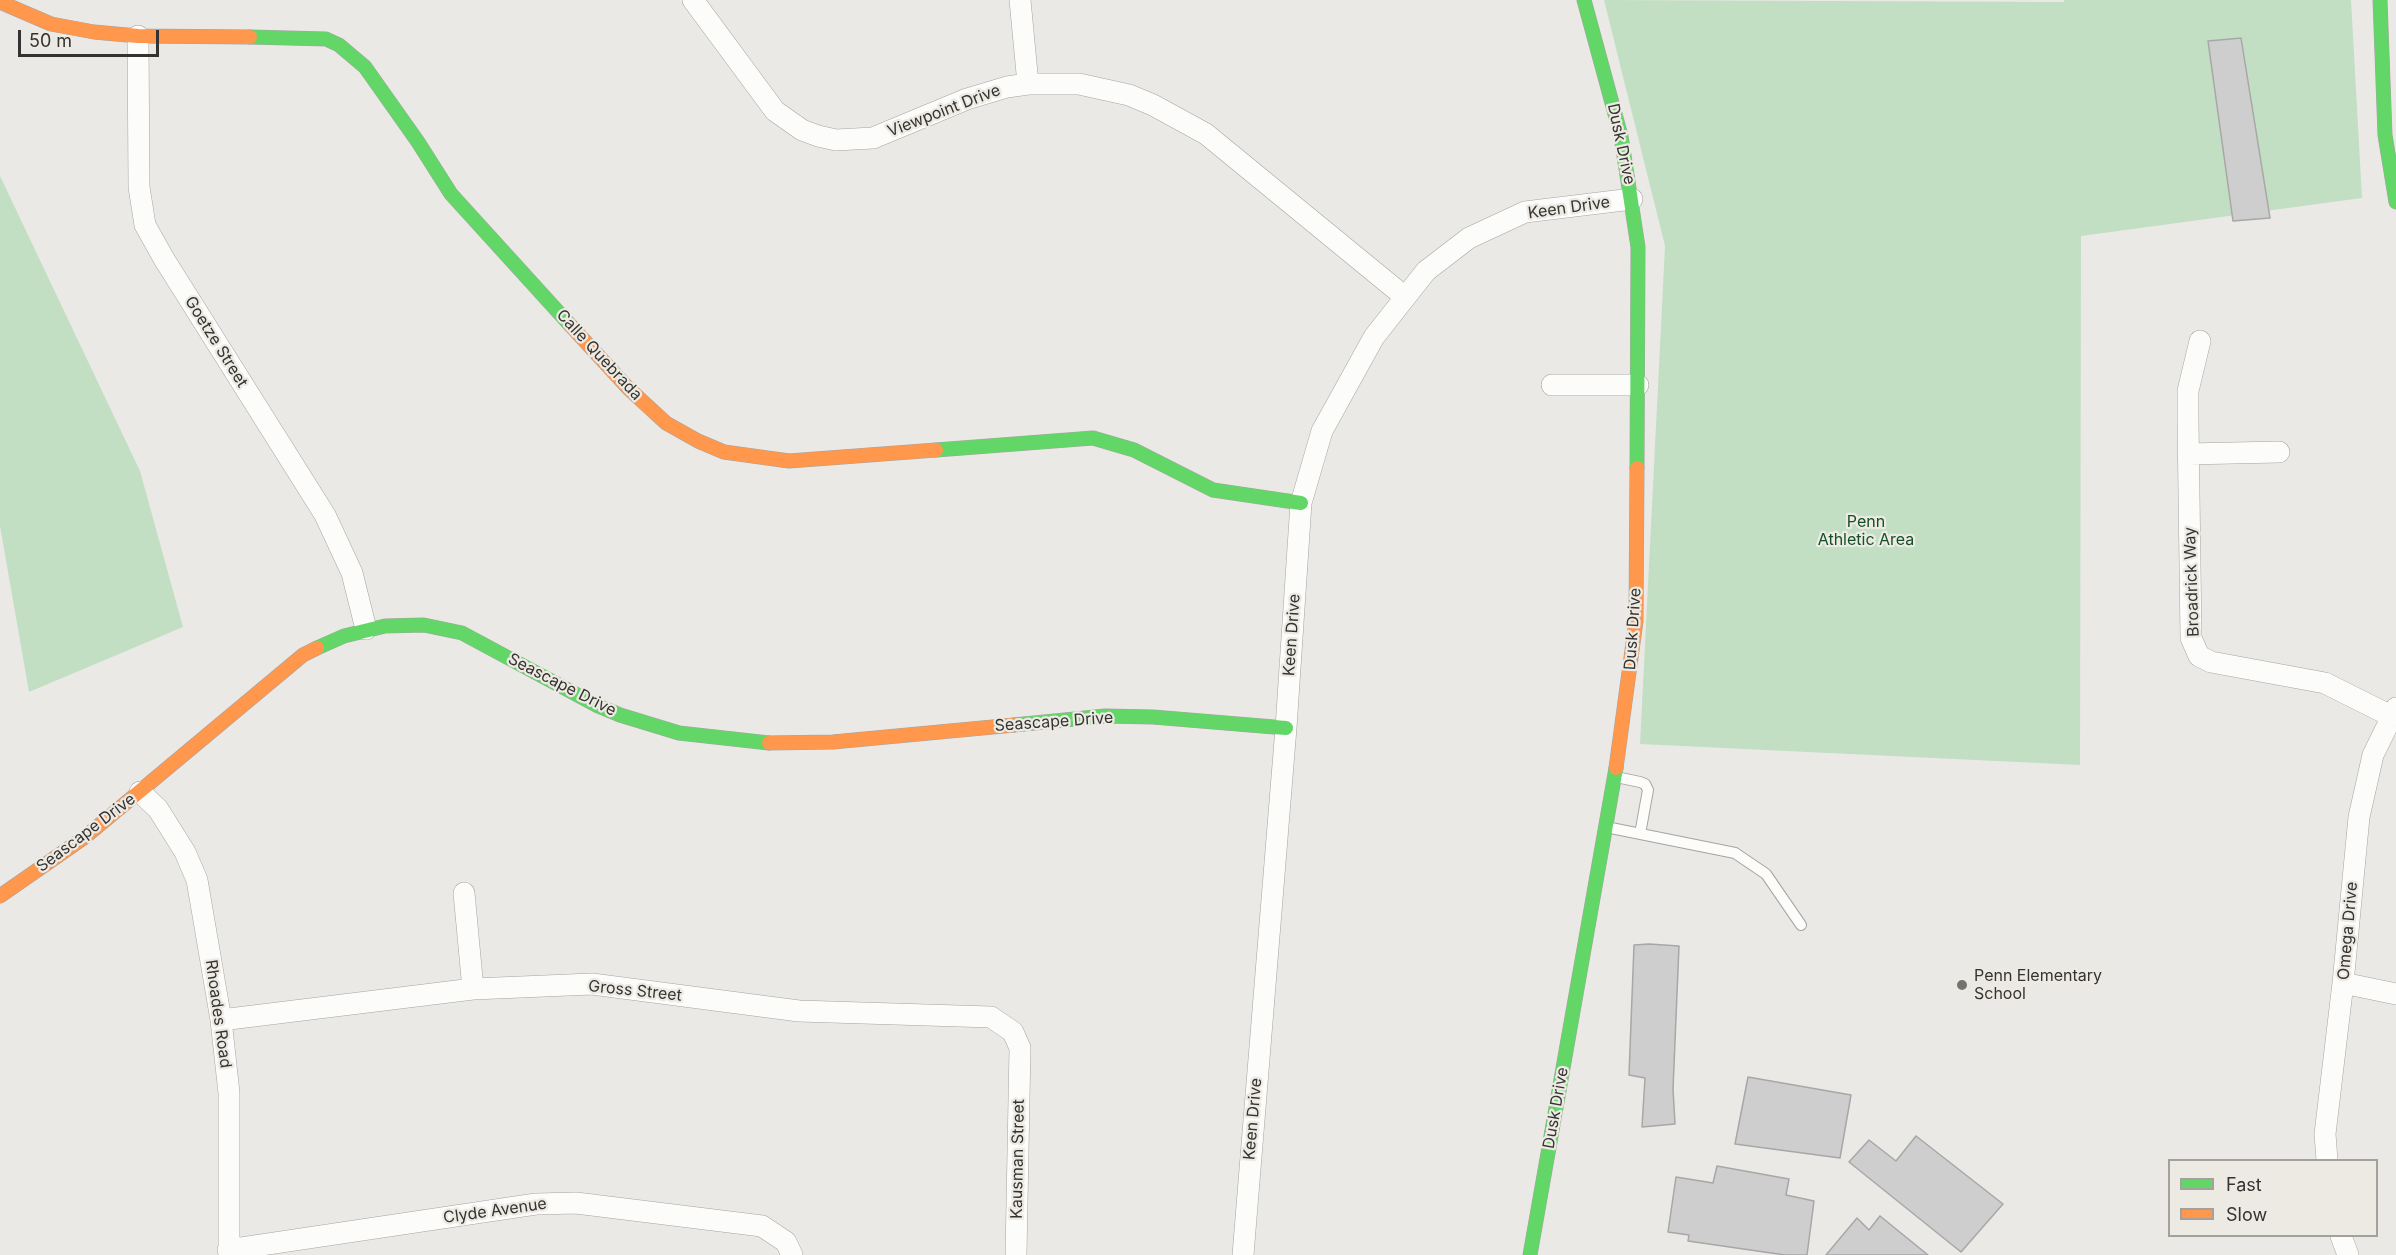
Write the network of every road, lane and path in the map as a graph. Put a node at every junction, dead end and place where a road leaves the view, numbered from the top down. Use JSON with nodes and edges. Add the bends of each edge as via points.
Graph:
{"nodes":[{"id":1,"x":693,"y":0,"type":"edge"},
{"id":2,"x":1020,"y":0,"type":"edge"},
{"id":3,"x":1584,"y":0,"type":"edge"},
{"id":4,"x":2380,"y":0,"type":"edge"},
{"id":5,"x":0,"y":2,"type":"edge"},
{"id":6,"x":138,"y":36,"type":"junction"},
{"id":7,"x":1028,"y":84,"type":"junction"},
{"id":8,"x":2390,"y":134,"type":"edge"},
{"id":9,"x":1632,"y":200,"type":"junction"},
{"id":10,"x":2396,"y":202,"type":"edge"},
{"id":11,"x":1406,"y":297,"type":"junction"},
{"id":12,"x":2200,"y":341,"type":"dead end"},
{"id":13,"x":1552,"y":385,"type":"dead end"},
{"id":14,"x":1638,"y":385,"type":"junction"},
{"id":15,"x":2278,"y":452,"type":"dead end"},
{"id":16,"x":2188,"y":454,"type":"junction"},
{"id":17,"x":1301,"y":503,"type":"junction"},
{"id":18,"x":366,"y":629,"type":"junction"},
{"id":19,"x":2393,"y":712,"type":"edge"},
{"id":20,"x":1286,"y":728,"type":"junction"},
{"id":21,"x":1615,"y":777,"type":"junction"},
{"id":22,"x":140,"y":792,"type":"junction"},
{"id":23,"x":1606,"y":827,"type":"junction"},
{"id":24,"x":1640,"y":834,"type":"junction"},
{"id":25,"x":464,"y":893,"type":"dead end"},
{"id":26,"x":0,"y":896,"type":"edge"},
{"id":27,"x":1801,"y":925,"type":"dead end"},
{"id":28,"x":2343,"y":983,"type":"junction"},
{"id":29,"x":473,"y":989,"type":"junction"},
{"id":30,"x":2396,"y":994,"type":"edge"},
{"id":31,"x":222,"y":1020,"type":"junction"},
{"id":32,"x":1020,"y":1062,"type":"joint"},
{"id":33,"x":2327,"y":1159,"type":"edge"},
{"id":34,"x":2341,"y":1237,"type":"edge"},
{"id":35,"x":229,"y":1252,"type":"edge"},
{"id":36,"x":792,"y":1255,"type":"edge"},
{"id":37,"x":1017,"y":1255,"type":"edge"},
{"id":38,"x":1243,"y":1255,"type":"edge"},
{"id":39,"x":1530,"y":1255,"type":"edge"},
{"id":40,"x":2348,"y":1255,"type":"edge"}],
"edges":[{"from":1,"to":7,"type":"street","name":"Viewpoint Drive","via":[[776,111],[802,130],[818,136],[836,140],[873,138],[977,96]]},
{"from":2,"to":7,"type":"street"},
{"from":3,"to":9,"type":"street","name":"Dusk Drive","via":[[1621,136]]},
{"from":4,"to":8,"type":"street"},
{"from":5,"to":6,"type":"street","name":"Calle Quebrada","via":[[51,24]]},
{"from":6,"to":17,"type":"street","name":"Calle Quebrada","via":[[308,37],[326,39],[349,51],[365,67],[456,199],[628,388],[666,423],[706,445],[746,457],[789,461],[1093,438],[1134,450],[1213,490]]},
{"from":6,"to":18,"type":"street","name":"Goetze Street","via":[[139,187],[145,225],[325,515],[352,573]]},
{"from":7,"to":11,"type":"street","name":"Viewpoint Drive","via":[[1079,84],[1120,93],[1153,105],[1206,134]]},
{"from":8,"to":10,"type":"street"},
{"from":9,"to":11,"type":"street","name":"Keen Drive","via":[[1525,212],[1469,238],[1426,272]]},
{"from":9,"to":14,"type":"street","name":"Dusk Drive","via":[[1638,247]]},
{"from":11,"to":17,"type":"street","name":"Keen Drive","via":[[1374,337],[1322,430]]},
{"from":12,"to":16,"type":"street","name":"Broadrick Way","via":[[2188,390]]},
{"from":13,"to":14,"type":"street"},
{"from":14,"to":21,"type":"street","name":"Dusk Drive","via":[[1636,621]]},
{"from":15,"to":16,"type":"street"},
{"from":16,"to":19,"type":"street","name":"Broadrick Way","via":[[2192,638],[2199,656],[2211,662],[2325,683]]},
{"from":17,"to":20,"type":"street","name":"Keen Drive"},
{"from":18,"to":20,"type":"street","name":"Seascape Drive","via":[[404,625],[462,633],[620,715],[679,733],[735,741],[832,742],[1105,716]]},
{"from":18,"to":22,"type":"street","name":"Seascape Drive","via":[[303,656]]},
{"from":19,"to":28,"type":"street","name":"Omega Drive","via":[[2373,755],[2359,817]]},
{"from":20,"to":38,"type":"street","name":"Keen Drive"},
{"from":21,"to":23,"type":"street","name":"Dusk Drive"},
{"from":21,"to":24,"type":"lane","via":[[1640,782],[1648,790]]},
{"from":22,"to":26,"type":"street","name":"Seascape Drive","via":[[85,837]]},
{"from":22,"to":31,"type":"street","name":"Rhoades Road","via":[[158,808],[197,880]]},
{"from":23,"to":24,"type":"lane"},
{"from":23,"to":39,"type":"street","name":"Dusk Drive"},
{"from":24,"to":27,"type":"lane","via":[[1735,852],[1766,874]]},
{"from":25,"to":29,"type":"street"},
{"from":28,"to":30,"type":"street"},
{"from":28,"to":33,"type":"street","name":"Omega Drive","via":[[2325,1134]]},
{"from":29,"to":31,"type":"street","name":"Gross Street"},
{"from":29,"to":32,"type":"street","name":"Gross Street","via":[[591,984],[798,1011],[991,1017],[1013,1032],[1020,1048]]},
{"from":31,"to":35,"type":"street","name":"Rhoades Road","via":[[229,1093]]},
{"from":32,"to":37,"type":"street","name":"Kausman Street"},
{"from":34,"to":40,"type":"street"},
{"from":35,"to":36,"type":"street","name":"Clyde Avenue","via":[[552,1203],[576,1203],[762,1226],[786,1242]]}]}
